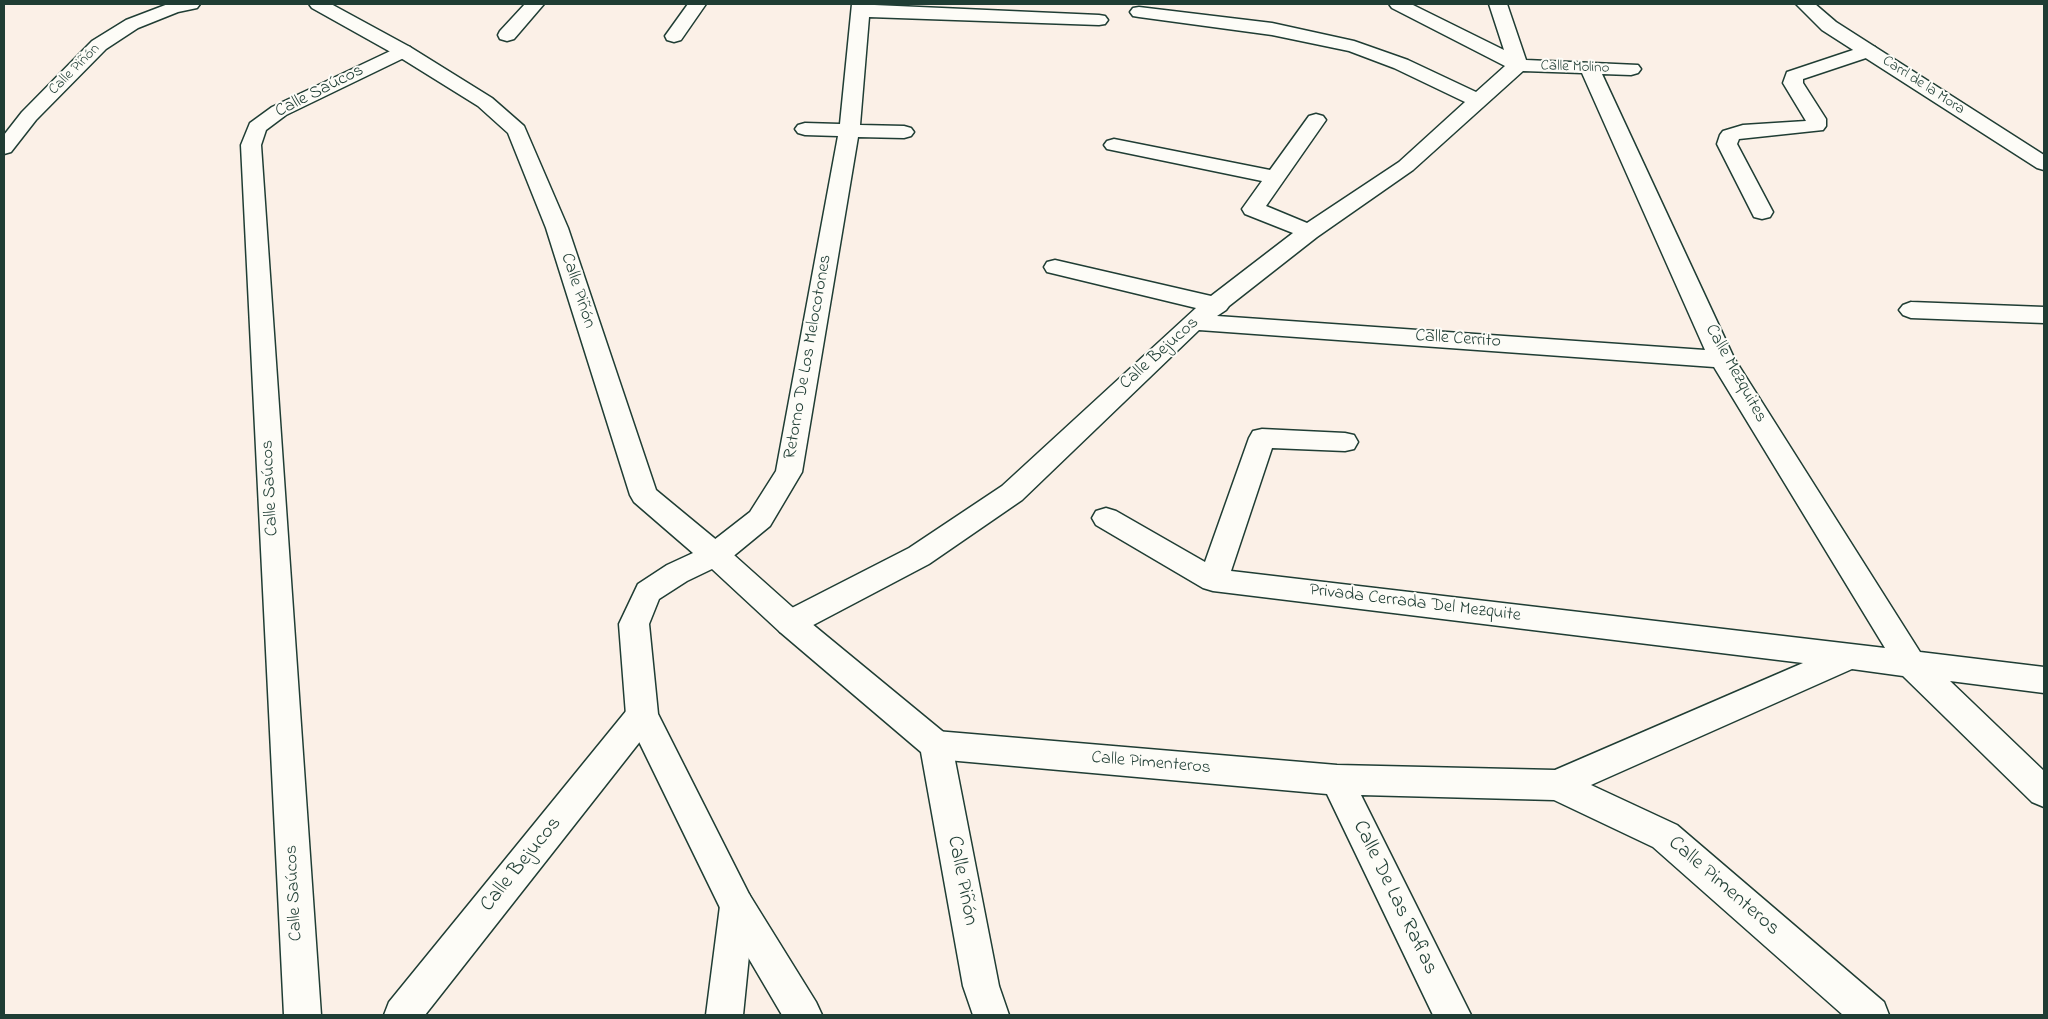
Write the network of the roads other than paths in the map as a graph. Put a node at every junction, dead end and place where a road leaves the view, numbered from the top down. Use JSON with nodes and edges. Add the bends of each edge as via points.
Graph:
{"nodes":[{"id":1,"x":191,"y":4,"type":"edge"},
{"id":2,"x":318,"y":4,"type":"edge"},
{"id":3,"x":535,"y":4,"type":"edge"},
{"id":4,"x":697,"y":4,"type":"edge"},
{"id":5,"x":1398,"y":4,"type":"edge"},
{"id":6,"x":1498,"y":4,"type":"edge"},
{"id":7,"x":1806,"y":4,"type":"edge"},
{"id":8,"x":860,"y":7,"type":"edge"},
{"id":9,"x":1139,"y":12,"type":"dead end"},
{"id":10,"x":1099,"y":20,"type":"dead end"},
{"id":11,"x":507,"y":35,"type":"dead end"},
{"id":12,"x":674,"y":36,"type":"dead end"},
{"id":13,"x":403,"y":51,"type":"junction"},
{"id":14,"x":1868,"y":51,"type":"junction"},
{"id":15,"x":1518,"y":65,"type":"junction"},
{"id":16,"x":1590,"y":69,"type":"junction"},
{"id":17,"x":1631,"y":69,"type":"dead end"},
{"id":18,"x":1480,"y":101,"type":"junction"},
{"id":19,"x":1316,"y":120,"type":"dead end"},
{"id":20,"x":805,"y":129,"type":"dead end"},
{"id":21,"x":849,"y":131,"type":"junction"},
{"id":22,"x":904,"y":132,"type":"dead end"},
{"id":23,"x":1114,"y":145,"type":"dead end"},
{"id":24,"x":4,"y":148,"type":"edge"},
{"id":25,"x":2044,"y":164,"type":"edge"},
{"id":26,"x":1276,"y":177,"type":"junction"},
{"id":27,"x":1762,"y":212,"type":"dead end"},
{"id":28,"x":1309,"y":232,"type":"junction"},
{"id":29,"x":1055,"y":267,"type":"dead end"},
{"id":30,"x":1218,"y":305,"type":"junction"},
{"id":31,"x":1910,"y":310,"type":"dead end"},
{"id":32,"x":2044,"y":314,"type":"edge"},
{"id":33,"x":1193,"y":322,"type":"junction"},
{"id":34,"x":1722,"y":358,"type":"junction"},
{"id":35,"x":1345,"y":442,"type":"dead end"},
{"id":36,"x":1106,"y":518,"type":"dead end"},
{"id":37,"x":715,"y":555,"type":"junction"},
{"id":38,"x":1213,"y":580,"type":"junction"},
{"id":39,"x":790,"y":623,"type":"junction"},
{"id":40,"x":1848,"y":658,"type":"junction"},
{"id":41,"x":1910,"y":664,"type":"junction"},
{"id":42,"x":2044,"y":680,"type":"edge"},
{"id":43,"x":642,"y":715,"type":"junction"},
{"id":44,"x":936,"y":745,"type":"junction"},
{"id":45,"x":1337,"y":780,"type":"junction"},
{"id":46,"x":1557,"y":785,"type":"junction"},
{"id":47,"x":2044,"y":792,"type":"edge"},
{"id":48,"x":737,"y":906,"type":"junction"},
{"id":49,"x":302,"y":1015,"type":"edge"},
{"id":50,"x":402,"y":1015,"type":"edge"},
{"id":51,"x":724,"y":1015,"type":"edge"},
{"id":52,"x":804,"y":1015,"type":"edge"},
{"id":53,"x":991,"y":1015,"type":"edge"},
{"id":54,"x":1452,"y":1015,"type":"edge"},
{"id":55,"x":1871,"y":1015,"type":"edge"}],
"edges":[{"from":1,"to":24,"type":"street","name":"Calle Piñón","via":[[132,24],[99,45],[29,116]]},
{"from":2,"to":13,"type":"street","name":"Calle Piñón"},
{"from":3,"to":11,"type":"street"},
{"from":4,"to":12,"type":"street"},
{"from":5,"to":15,"type":"street"},
{"from":6,"to":15,"type":"street"},
{"from":7,"to":14,"type":"street","name":"Carrl de la Mora","via":[[1830,26]]},
{"from":8,"to":10,"type":"street"},
{"from":8,"to":21,"type":"street","name":"Retorno De Los Melocotones"},
{"from":9,"to":18,"type":"street","via":[[1272,29],[1354,47],[1401,64]]},
{"from":13,"to":37,"type":"street","name":"Calle Piñón","via":[[485,102],[517,130],[557,228],[644,495]]},
{"from":13,"to":49,"type":"street","name":"Calle Saúcos","via":[[279,111],[257,127],[251,145]]},
{"from":14,"to":25,"type":"street","name":"Carrl de la Mora"},
{"from":14,"to":27,"type":"street","via":[[1794,76],[1794,83],[1816,120],[1816,126],[1730,134],[1727,144]]},
{"from":15,"to":16,"type":"street","name":"Calle Molino"},
{"from":15,"to":18,"type":"street","name":"Calle Bejucos"},
{"from":16,"to":17,"type":"street","name":"Calle Molino"},
{"from":16,"to":34,"type":"street","name":"Calle Mezquites"},
{"from":18,"to":28,"type":"street","name":"Calle Bejucos","via":[[1406,166]]},
{"from":19,"to":26,"type":"street"},
{"from":20,"to":21,"type":"street"},
{"from":21,"to":22,"type":"street"},
{"from":21,"to":37,"type":"street","name":"Retorno De Los Melocotones","via":[[789,472],[760,519]]},
{"from":23,"to":26,"type":"street"},
{"from":26,"to":28,"type":"street","via":[[1253,209]]},
{"from":28,"to":30,"type":"street","name":"Calle Bejucos"},
{"from":29,"to":30,"type":"street"},
{"from":30,"to":33,"type":"street","name":"Calle Bejucos"},
{"from":31,"to":32,"type":"street"},
{"from":33,"to":34,"type":"street","name":"Calle Cerrito"},
{"from":33,"to":39,"type":"street","name":"Calle Bejucos","via":[[1012,493],[918,556]]},
{"from":34,"to":41,"type":"street","name":"Calle Mezquites"},
{"from":35,"to":38,"type":"street","via":[[1262,438]]},
{"from":36,"to":38,"type":"street"},
{"from":37,"to":39,"type":"street","name":"Calle Piñón"},
{"from":37,"to":43,"type":"street","name":"Retorno De Los Melocotones","via":[[677,573],[648,592],[634,624]]},
{"from":38,"to":40,"type":"street","name":"Privada Cerrada Del Mezquite"},
{"from":39,"to":44,"type":"street"},
{"from":40,"to":41,"type":"street","name":"Calle Pimenteros"},
{"from":40,"to":46,"type":"street","name":"Calle Pimenteros"},
{"from":41,"to":42,"type":"street","name":"Calle Pimenteros"},
{"from":41,"to":47,"type":"street","name":"Calle Mezquites"},
{"from":43,"to":48,"type":"street"},
{"from":43,"to":50,"type":"street","name":"Calle Bejucos"},
{"from":44,"to":45,"type":"street","name":"Calle Pimenteros"},
{"from":44,"to":53,"type":"street","name":"Calle Piñón","via":[[981,986]]},
{"from":45,"to":46,"type":"street","name":"Calle Pimenteros"},
{"from":45,"to":54,"type":"street","name":"Calle De Las Rafias"},
{"from":46,"to":55,"type":"street","name":"Calle Pimenteros","via":[[1665,836]]},
{"from":48,"to":51,"type":"street"},
{"from":48,"to":52,"type":"street"}]}
